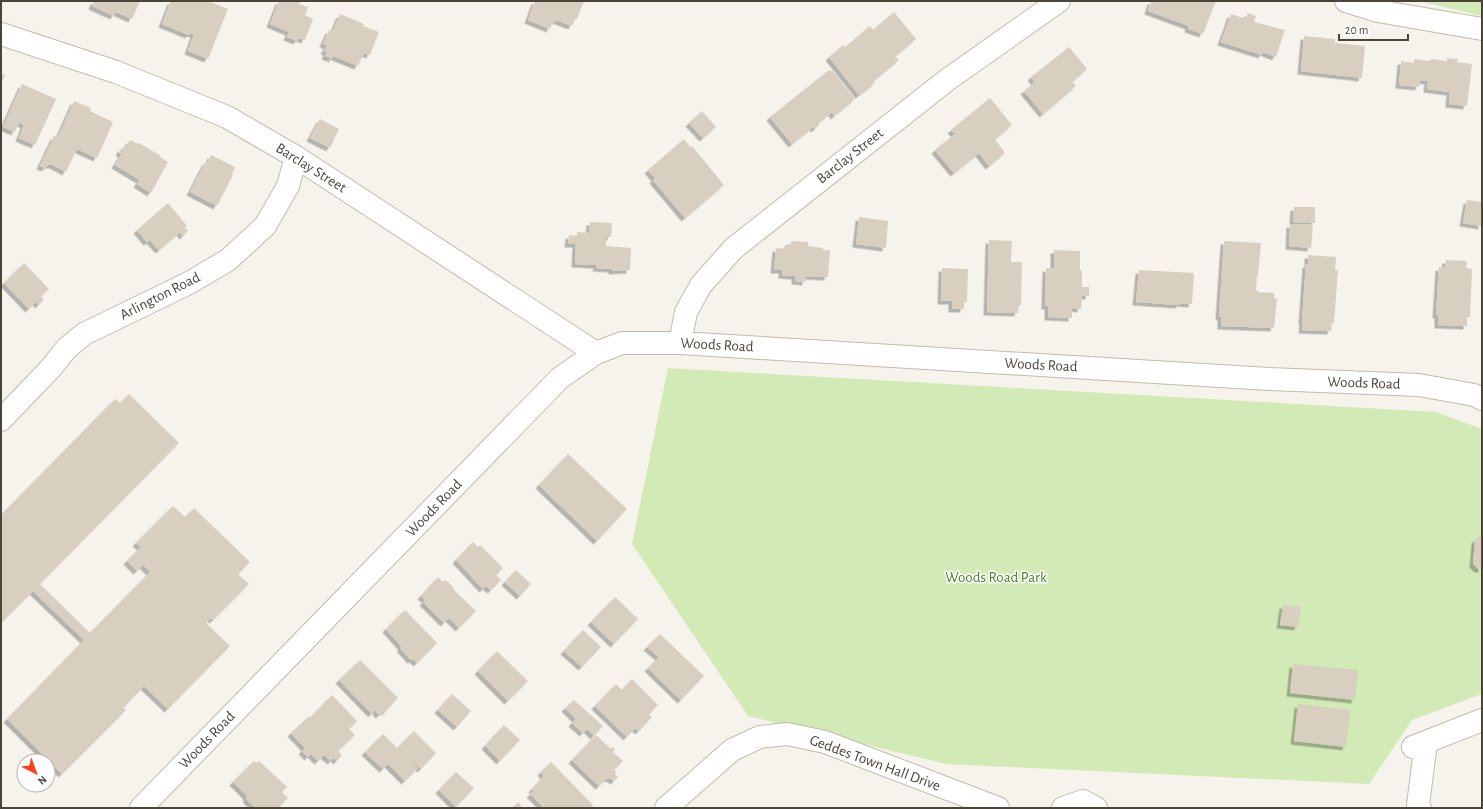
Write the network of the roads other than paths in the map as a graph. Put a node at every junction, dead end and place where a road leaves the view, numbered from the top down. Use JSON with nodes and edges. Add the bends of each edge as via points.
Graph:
{"nodes":[{"id":1,"x":1059,"y":1,"type":"edge"},
{"id":2,"x":1346,"y":1,"type":"edge"},
{"id":3,"x":1482,"y":30,"type":"edge"},
{"id":4,"x":1,"y":34,"type":"edge"},
{"id":5,"x":296,"y":157,"type":"junction"},
{"id":6,"x":680,"y":343,"type":"junction"},
{"id":7,"x":596,"y":353,"type":"junction"},
{"id":8,"x":1482,"y":399,"type":"edge"},
{"id":9,"x":1,"y":420,"type":"edge"},
{"id":10,"x":1482,"y":720,"type":"edge"},
{"id":11,"x":670,"y":804,"type":"edge"},
{"id":12,"x":141,"y":808,"type":"edge"},
{"id":13,"x":998,"y":808,"type":"edge"},
{"id":14,"x":1063,"y":808,"type":"edge"},
{"id":15,"x":1096,"y":808,"type":"edge"},
{"id":16,"x":1420,"y":808,"type":"edge"}],
"edges":[{"from":1,"to":6,"type":"street","name":"Barclay Street","via":[[947,80],[733,249],[701,285],[686,312]]},
{"from":2,"to":3,"type":"street","via":[[1378,11]]},
{"from":4,"to":5,"type":"street","name":"Barclay Street","via":[[116,72],[228,117]]},
{"from":5,"to":7,"type":"street","name":"Barclay Street"},
{"from":5,"to":9,"type":"street","name":"Arlington Road","via":[[288,186],[265,226],[228,260],[189,283],[84,334],[67,348]]},
{"from":6,"to":7,"type":"street","name":"Woods Road","via":[[622,344]]},
{"from":6,"to":8,"type":"street","name":"Woods Road","via":[[1269,379],[1418,385]]},
{"from":7,"to":12,"type":"street","name":"Woods Road","via":[[560,378]]},
{"from":10,"to":16,"type":"street","via":[[1419,744]]},
{"from":11,"to":13,"type":"street","name":"Geddes Town Hall Drive","via":[[732,750],[760,737],[787,734],[825,742]]},
{"from":14,"to":15,"type":"street","via":[[1083,801]]}]}
